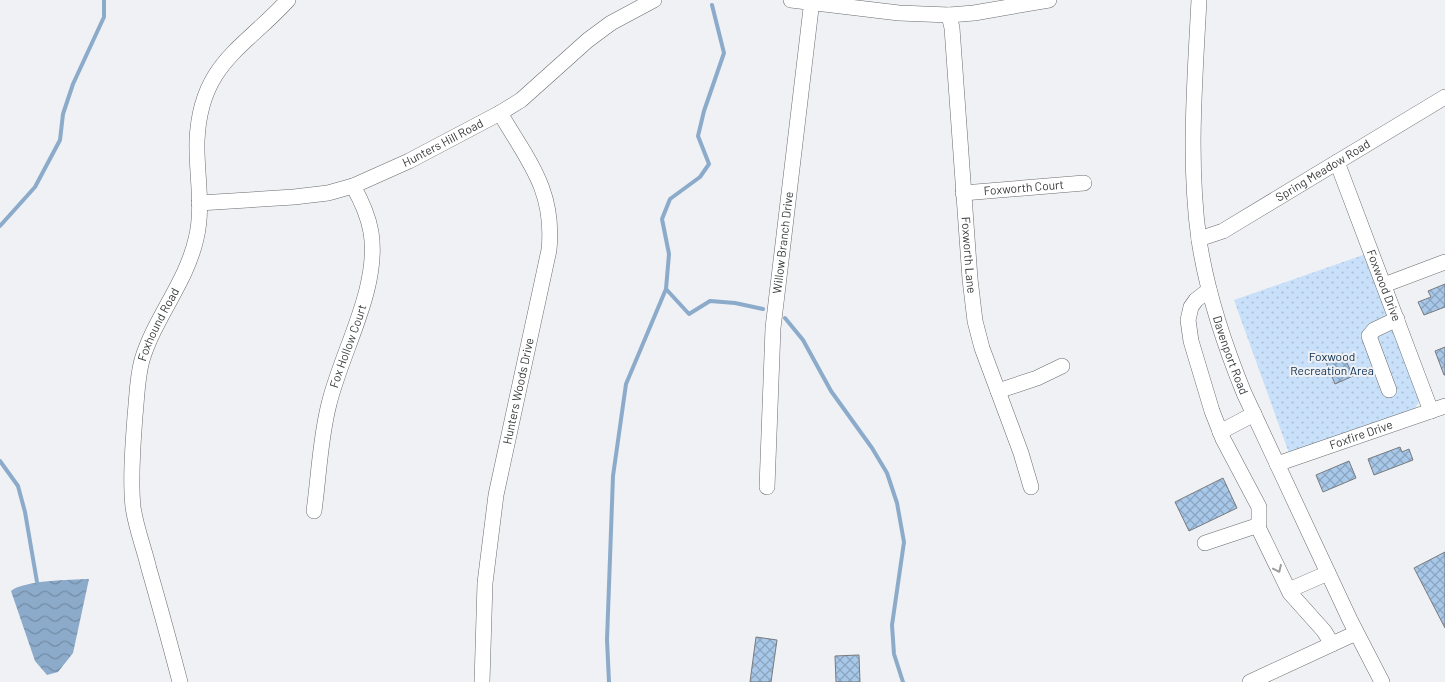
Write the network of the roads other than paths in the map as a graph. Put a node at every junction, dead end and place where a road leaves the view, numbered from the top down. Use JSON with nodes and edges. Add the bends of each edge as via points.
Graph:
{"nodes":[{"id":1,"x":288,"y":0,"type":"edge"},
{"id":2,"x":654,"y":0,"type":"edge"},
{"id":3,"x":791,"y":0,"type":"edge"},
{"id":4,"x":1199,"y":0,"type":"edge"},
{"id":5,"x":812,"y":1,"type":"edge"},
{"id":6,"x":1039,"y":1,"type":"edge"},
{"id":7,"x":950,"y":15,"type":"junction"},
{"id":8,"x":1445,"y":97,"type":"edge"},
{"id":9,"x":500,"y":113,"type":"junction"},
{"id":10,"x":1337,"y":162,"type":"junction"},
{"id":11,"x":1084,"y":183,"type":"dead end"},
{"id":12,"x":353,"y":186,"type":"junction"},
{"id":13,"x":963,"y":193,"type":"junction"},
{"id":14,"x":199,"y":203,"type":"junction"},
{"id":15,"x":1199,"y":239,"type":"junction"},
{"id":16,"x":1445,"y":262,"type":"edge"},
{"id":17,"x":1384,"y":285,"type":"junction"},
{"id":18,"x":1209,"y":290,"type":"junction"},
{"id":19,"x":1397,"y":319,"type":"junction"},
{"id":20,"x":1062,"y":366,"type":"dead end"},
{"id":21,"x":1389,"y":390,"type":"dead end"},
{"id":22,"x":998,"y":391,"type":"junction"},
{"id":23,"x":1438,"y":408,"type":"edge"},
{"id":24,"x":1254,"y":414,"type":"junction"},
{"id":25,"x":1220,"y":432,"type":"junction"},
{"id":26,"x":1277,"y":464,"type":"junction"},
{"id":27,"x":766,"y":487,"type":"dead end"},
{"id":28,"x":1031,"y":487,"type":"dead end"},
{"id":29,"x":314,"y":510,"type":"dead end"},
{"id":30,"x":1258,"y":525,"type":"junction"},
{"id":31,"x":1205,"y":543,"type":"dead end"},
{"id":32,"x":1328,"y":573,"type":"junction"},
{"id":33,"x":1289,"y":590,"type":"junction"},
{"id":34,"x":1356,"y":633,"type":"junction"},
{"id":35,"x":1332,"y":644,"type":"junction"},
{"id":36,"x":180,"y":682,"type":"edge"},
{"id":37,"x":482,"y":682,"type":"edge"},
{"id":38,"x":1250,"y":682,"type":"edge"},
{"id":39,"x":1382,"y":682,"type":"edge"}],
"edges":[{"from":1,"to":14,"type":"street","name":"Foxhound Road","via":[[234,51],[208,88],[197,141]]},
{"from":2,"to":9,"type":"street","name":"Hunters Hill Road","via":[[611,23],[521,100]]},
{"from":3,"to":5,"type":"street"},
{"from":4,"to":15,"type":"street","name":"Davenport Road","via":[[1193,150]]},
{"from":5,"to":7,"type":"street","via":[[899,13]]},
{"from":5,"to":27,"type":"street","name":"Willow Branch Drive","via":[[773,328]]},
{"from":6,"to":7,"type":"street"},
{"from":7,"to":13,"type":"street","name":"Foxworth Lane"},
{"from":8,"to":10,"type":"street","name":"Spring Meadow Road"},
{"from":9,"to":12,"type":"street","name":"Hunters Hill Road","via":[[409,161]]},
{"from":9,"to":37,"type":"street","name":"Hunters Woods Drive","via":[[542,186],[551,232],[496,495],[485,583]]},
{"from":10,"to":15,"type":"street","name":"Spring Meadow Road","via":[[1223,231]]},
{"from":10,"to":17,"type":"street","name":"Foxwood Drive"},
{"from":11,"to":13,"type":"street","name":"Foxworth Court"},
{"from":12,"to":14,"type":"street","name":"Hunters Hill Road","via":[[294,197]]},
{"from":12,"to":29,"type":"street","name":"Fox Hollow Court","via":[[369,222],[372,263],[364,301],[328,405]]},
{"from":13,"to":22,"type":"street","name":"Foxworth Lane","via":[[976,321]]},
{"from":14,"to":36,"type":"street","name":"Foxhound Road","via":[[192,255],[153,331],[141,363],[134,428],[134,508]]},
{"from":15,"to":18,"type":"street","name":"Davenport Road"},
{"from":16,"to":17,"type":"street"},
{"from":17,"to":19,"type":"street","name":"Foxwood Drive"},
{"from":18,"to":24,"type":"street","name":"Davenport Road","via":[[1232,364]]},
{"from":18,"to":25,"type":"street","via":[[1191,307],[1188,320],[1191,341]]},
{"from":19,"to":21,"type":"street","via":[[1374,330],[1369,336]]},
{"from":19,"to":23,"type":"street","name":"Foxwood Drive"},
{"from":20,"to":22,"type":"street"},
{"from":22,"to":28,"type":"street","name":"Foxworth Lane"},
{"from":23,"to":26,"type":"street","name":"Foxfire Drive"},
{"from":24,"to":25,"type":"street"},
{"from":24,"to":26,"type":"street","name":"Davenport Road"},
{"from":25,"to":30,"type":"street","via":[[1259,507]]},
{"from":26,"to":32,"type":"street","name":"Davenport Road"},
{"from":30,"to":31,"type":"street"},
{"from":30,"to":33,"type":"street","one_way":true},
{"from":32,"to":33,"type":"street"},
{"from":32,"to":34,"type":"street","name":"Davenport Road"},
{"from":33,"to":35,"type":"street"},
{"from":34,"to":35,"type":"street"},
{"from":34,"to":39,"type":"street","name":"Davenport Road"},
{"from":35,"to":38,"type":"street"}]}
